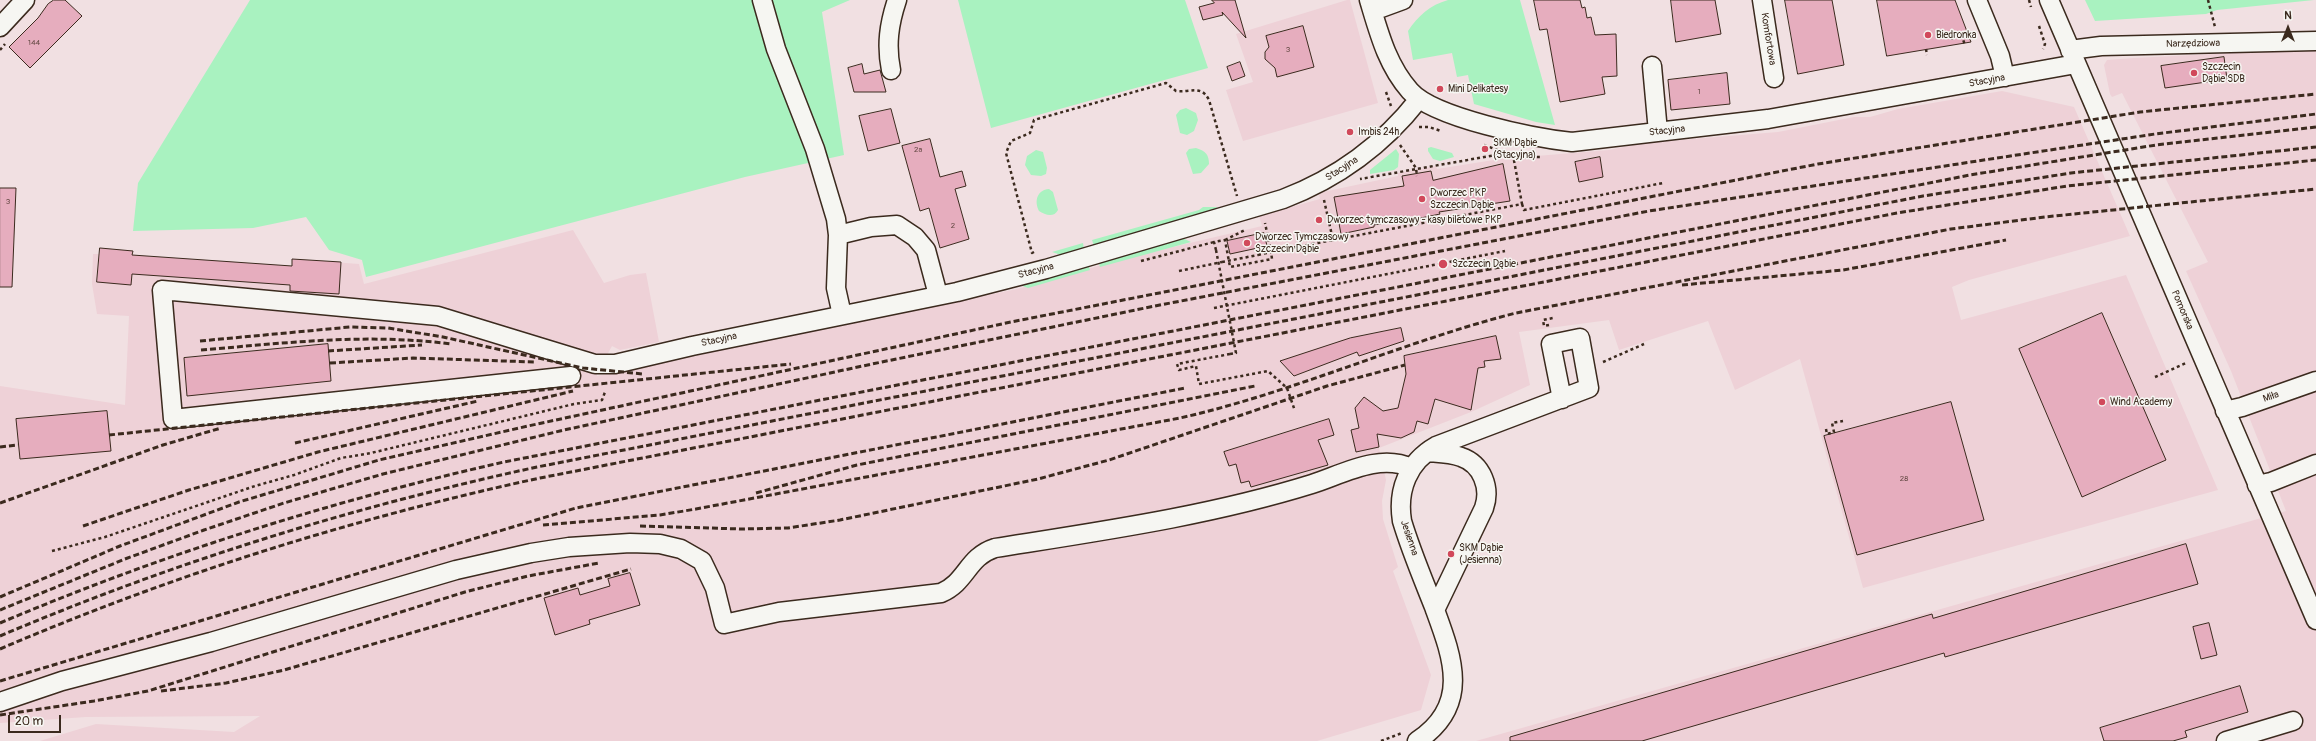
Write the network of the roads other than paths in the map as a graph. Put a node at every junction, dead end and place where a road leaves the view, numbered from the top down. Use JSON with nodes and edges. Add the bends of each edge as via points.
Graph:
{"nodes":[{"id":1,"x":24,"y":0,"type":"edge"},
{"id":2,"x":762,"y":0,"type":"edge"},
{"id":3,"x":897,"y":0,"type":"edge"},
{"id":4,"x":1403,"y":0,"type":"edge"},
{"id":5,"x":1762,"y":0,"type":"edge"},
{"id":6,"x":1977,"y":0,"type":"edge"},
{"id":7,"x":2049,"y":0,"type":"edge"},
{"id":8,"x":1371,"y":6,"type":"edge"},
{"id":9,"x":0,"y":27,"type":"edge"},
{"id":10,"x":2316,"y":40,"type":"edge"},
{"id":11,"x":2073,"y":57,"type":"junction"},
{"id":12,"x":1652,"y":66,"type":"dead end"},
{"id":13,"x":891,"y":70,"type":"dead end"},
{"id":14,"x":2005,"y":77,"type":"junction"},
{"id":15,"x":1774,"y":78,"type":"dead end"},
{"id":16,"x":1419,"y":99,"type":"junction"},
{"id":17,"x":1658,"y":132,"type":"junction"},
{"id":18,"x":838,"y":235,"type":"junction"},
{"id":19,"x":938,"y":295,"type":"junction"},
{"id":20,"x":842,"y":315,"type":"junction"},
{"id":21,"x":571,"y":376,"type":"dead end"},
{"id":22,"x":2316,"y":381,"type":"edge"},
{"id":23,"x":1562,"y":399,"type":"junction"},
{"id":24,"x":2225,"y":411,"type":"junction"},
{"id":25,"x":1427,"y":452,"type":"junction"},
{"id":26,"x":2316,"y":464,"type":"edge"},
{"id":27,"x":1411,"y":468,"type":"junction"},
{"id":28,"x":2257,"y":485,"type":"junction"},
{"id":29,"x":1435,"y":610,"type":"junction"},
{"id":30,"x":2316,"y":620,"type":"edge"},
{"id":31,"x":0,"y":702,"type":"edge"},
{"id":32,"x":2293,"y":721,"type":"dead end"},
{"id":33,"x":1412,"y":736,"type":"edge"},
{"id":34,"x":2226,"y":741,"type":"edge"}],
"edges":[{"from":1,"to":9,"type":"street"},
{"from":2,"to":18,"type":"street","via":[[776,49],[815,149]]},
{"from":3,"to":13,"type":"street","via":[[892,14],[887,50]]},
{"from":4,"to":8,"type":"street"},
{"from":5,"to":15,"type":"street","name":"Komfortowa"},
{"from":6,"to":14,"type":"street","via":[[2000,56]]},
{"from":7,"to":11,"type":"street","name":"Pomorska"},
{"from":8,"to":16,"type":"street","via":[[1384,51],[1404,83]]},
{"from":10,"to":11,"type":"street","name":"Narzędziowa","via":[[2101,46]]},
{"from":11,"to":14,"type":"street","name":"Stacyjna"},
{"from":11,"to":24,"type":"street","name":"Pomorska"},
{"from":12,"to":17,"type":"street"},
{"from":14,"to":17,"type":"street","name":"Stacyjna","via":[[1768,119]]},
{"from":16,"to":17,"type":"street","name":"Stacyjna","via":[[1459,116],[1545,139],[1572,142]]},
{"from":16,"to":19,"type":"street","name":"Stacyjna","via":[[1389,133],[1351,164],[1316,186],[1261,206],[1046,269]]},
{"from":18,"to":19,"type":"street","via":[[871,227],[897,225],[915,236],[926,250]]},
{"from":18,"to":20,"type":"street","via":[[836,278]]},
{"from":19,"to":20,"type":"street","name":"Stacyjna"},
{"from":20,"to":21,"type":"street","name":"Stacyjna","via":[[692,346],[626,363],[595,364],[438,316],[162,290],[173,419]]},
{"from":22,"to":24,"type":"street","name":"Miła"},
{"from":23,"to":23,"type":"street","name":"Jesienna","via":[[1551,344],[1580,338],[1589,388]]},
{"from":23,"to":25,"type":"street","name":"Jesienna","via":[[1443,443]]},
{"from":24,"to":28,"type":"street","name":"Pomorska"},
{"from":25,"to":27,"type":"street","name":"Jesienna"},
{"from":25,"to":29,"type":"street","via":[[1455,455],[1469,461],[1481,473],[1487,494],[1483,511]]},
{"from":26,"to":28,"type":"street"},
{"from":27,"to":29,"type":"street","name":"Jesienna","via":[[1402,488],[1401,514]]},
{"from":27,"to":31,"type":"street","via":[[1394,463],[1375,464],[1234,505],[1120,529],[995,548],[976,558],[955,585],[941,593],[779,612],[724,624],[715,588],[702,562],[681,549],[660,544],[605,544],[531,553],[456,570],[211,642],[62,681]]},
{"from":28,"to":30,"type":"street","name":"Pomorska"},
{"from":29,"to":33,"type":"street","name":"Jesienna","via":[[1452,656],[1453,686],[1441,718],[1431,730]]},
{"from":32,"to":34,"type":"street"}]}
